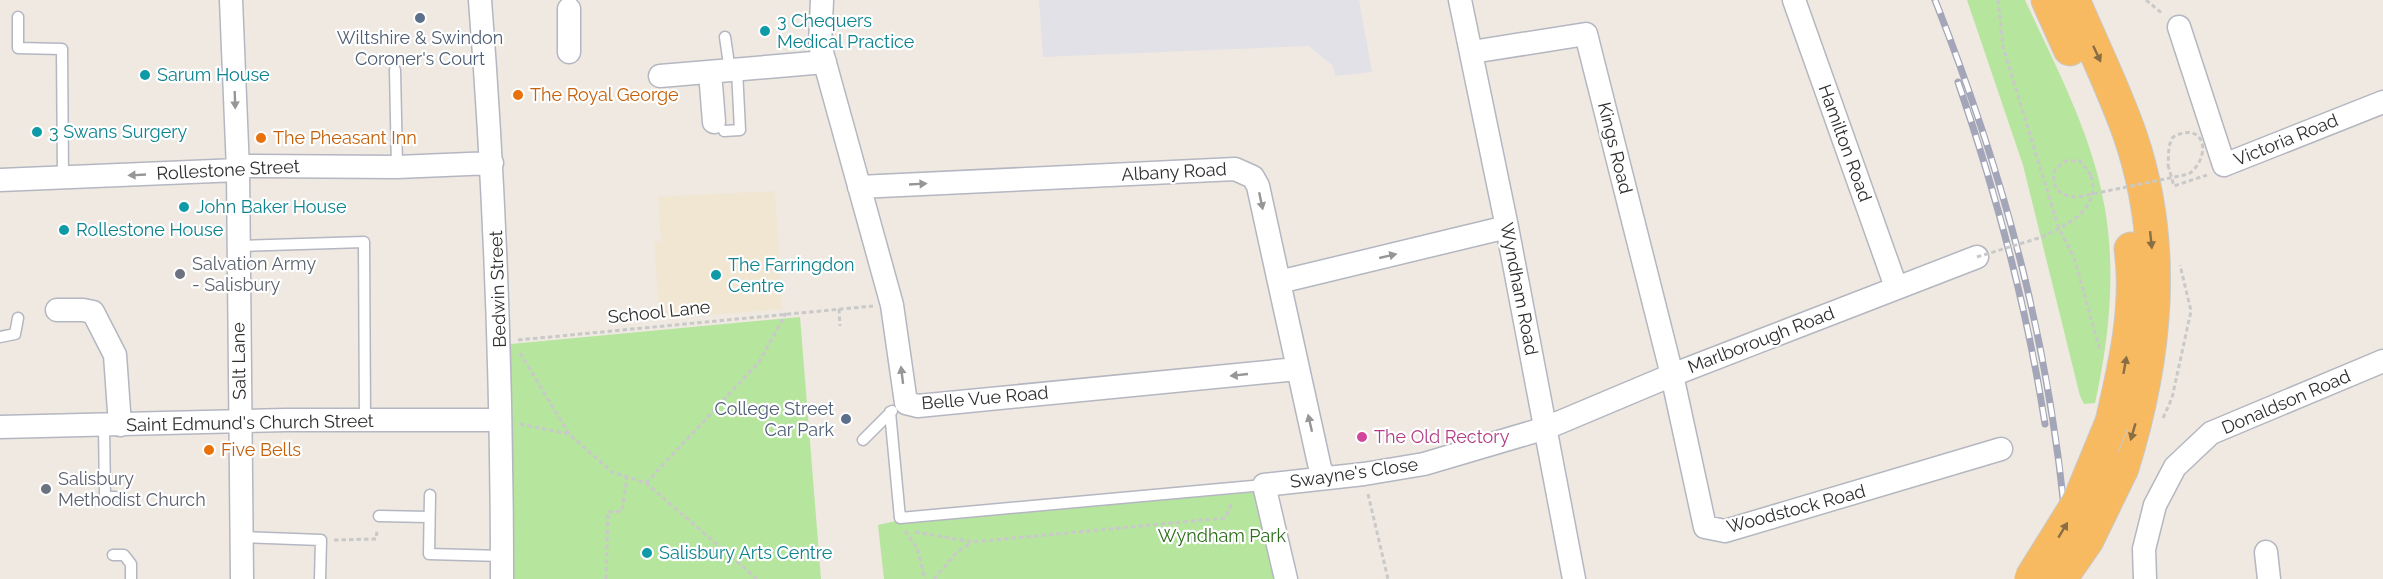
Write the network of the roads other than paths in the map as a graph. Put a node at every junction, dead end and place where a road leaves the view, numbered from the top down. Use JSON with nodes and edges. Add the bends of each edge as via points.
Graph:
{"nodes":[{"id":1,"x":231,"y":0,"type":"edge"},
{"id":2,"x":480,"y":0,"type":"edge"},
{"id":3,"x":822,"y":0,"type":"edge"},
{"id":4,"x":1460,"y":0,"type":"edge"},
{"id":5,"x":1794,"y":0,"type":"edge"},
{"id":6,"x":2048,"y":0,"type":"edge"},
{"id":7,"x":2073,"y":0,"type":"edge"},
{"id":8,"x":569,"y":9,"type":"dead end"},
{"id":9,"x":18,"y":16,"type":"dead end"},
{"id":10,"x":2179,"y":27,"type":"dead end"},
{"id":11,"x":725,"y":38,"type":"dead end"},
{"id":12,"x":569,"y":52,"type":"dead end"},
{"id":13,"x":1472,"y":52,"type":"junction"},
{"id":14,"x":825,"y":62,"type":"junction"},
{"id":15,"x":395,"y":70,"type":"dead end"},
{"id":16,"x":726,"y":71,"type":"junction"},
{"id":17,"x":660,"y":76,"type":"dead end"},
{"id":18,"x":2383,"y":102,"type":"edge"},
{"id":19,"x":719,"y":127,"type":"dead end"},
{"id":20,"x":492,"y":163,"type":"junction"},
{"id":21,"x":397,"y":167,"type":"junction"},
{"id":22,"x":238,"y":170,"type":"junction"},
{"id":23,"x":63,"y":179,"type":"junction"},
{"id":24,"x":0,"y":180,"type":"edge"},
{"id":25,"x":859,"y":187,"type":"junction"},
{"id":26,"x":1507,"y":227,"type":"junction"},
{"id":27,"x":237,"y":246,"type":"junction"},
{"id":28,"x":1977,"y":257,"type":"road end"},
{"id":29,"x":1279,"y":282,"type":"junction"},
{"id":30,"x":1896,"y":287,"type":"junction"},
{"id":31,"x":57,"y":310,"type":"dead end"},
{"id":32,"x":18,"y":318,"type":"dead end"},
{"id":33,"x":0,"y":337,"type":"edge"},
{"id":34,"x":2383,"y":361,"type":"edge"},
{"id":35,"x":1297,"y":369,"type":"junction"},
{"id":36,"x":1672,"y":375,"type":"junction"},
{"id":37,"x":898,"y":408,"type":"junction"},
{"id":38,"x":365,"y":420,"type":"junction"},
{"id":39,"x":500,"y":420,"type":"junction"},
{"id":40,"x":241,"y":422,"type":"junction"},
{"id":41,"x":112,"y":426,"type":"junction"},
{"id":42,"x":0,"y":428,"type":"edge"},
{"id":43,"x":1546,"y":428,"type":"junction"},
{"id":44,"x":863,"y":440,"type":"dead end"},
{"id":45,"x":2001,"y":449,"type":"dead end"},
{"id":46,"x":1325,"y":477,"type":"junction"},
{"id":47,"x":1264,"y":485,"type":"junction"},
{"id":48,"x":430,"y":495,"type":"dead end"},
{"id":49,"x":105,"y":497,"type":"dead end"},
{"id":50,"x":379,"y":516,"type":"dead end"},
{"id":51,"x":429,"y":517,"type":"junction"},
{"id":52,"x":242,"y":537,"type":"junction"},
{"id":53,"x":2266,"y":552,"type":"dead end"},
{"id":54,"x":113,"y":555,"type":"dead end"},
{"id":55,"x":502,"y":556,"type":"junction"},
{"id":56,"x":131,"y":579,"type":"edge"},
{"id":57,"x":242,"y":579,"type":"edge"},
{"id":58,"x":320,"y":579,"type":"edge"},
{"id":59,"x":502,"y":579,"type":"edge"},
{"id":60,"x":1286,"y":579,"type":"edge"},
{"id":61,"x":1574,"y":579,"type":"edge"},
{"id":62,"x":2031,"y":579,"type":"edge"},
{"id":63,"x":2060,"y":579,"type":"edge"},
{"id":64,"x":2145,"y":579,"type":"edge"},
{"id":65,"x":2269,"y":579,"type":"edge"}],
"edges":[{"from":1,"to":22,"type":"street","name":"Salt Lane","one_way":true},
{"from":2,"to":20,"type":"street","name":"Bedwin Street"},
{"from":3,"to":14,"type":"street","name":"Belle Vue Road","via":[[820,45]]},
{"from":4,"to":13,"type":"street","name":"Wyndham Road"},
{"from":5,"to":30,"type":"street","name":"Hamilton Road"},
{"from":62,"to":6,"type":"highway","one_way":true,"bridge":true,"via":[[2079,502],[2112,422],[2126,366],[2131,324],[2132,258],[2112,145]]},
{"from":7,"to":63,"type":"highway","one_way":true,"bridge":true,"via":[[2130,135],[2144,191],[2155,299],[2148,370],[2122,468],[2096,524]]},
{"from":8,"to":12,"type":"street"},
{"from":9,"to":23,"type":"lane","via":[[18,48],[62,49]]},
{"from":10,"to":18,"type":"street","name":"Victoria Road","via":[[2224,165]]},
{"from":11,"to":16,"type":"lane"},
{"from":13,"to":26,"type":"street","name":"Wyndham Road"},
{"from":13,"to":36,"type":"street","name":"Kings Road","via":[[1586,34]]},
{"from":14,"to":16,"type":"street"},
{"from":14,"to":25,"type":"street","name":"Belle Vue Road"},
{"from":15,"to":21,"type":"lane"},
{"from":16,"to":17,"type":"street"},
{"from":16,"to":19,"type":"street"},
{"from":20,"to":21,"type":"street","name":"Rollestone Street"},
{"from":20,"to":39,"type":"street","name":"Bedwin Street"},
{"from":21,"to":22,"type":"street","name":"Rollestone Street","via":[[247,166]]},
{"from":22,"to":23,"type":"street","name":"Rollestone Street","one_way":true},
{"from":22,"to":27,"type":"street","name":"Salt Lane"},
{"from":23,"to":24,"type":"street","name":"Rollestone Street"},
{"from":25,"to":29,"type":"street","name":"Albany Road","one_way":true,"via":[[1235,169],[1253,177],[1258,186]]},
{"from":37,"to":25,"type":"street","name":"Belle Vue Road","one_way":true,"via":[[892,305]]},
{"from":29,"to":26,"type":"street","one_way":true},
{"from":26,"to":43,"type":"street","name":"Wyndham Road"},
{"from":27,"to":38,"type":"lane","via":[[364,242]]},
{"from":27,"to":40,"type":"street","name":"Salt Lane"},
{"from":28,"to":30,"type":"street","name":"Marlborough Road"},
{"from":29,"to":35,"type":"street"},
{"from":30,"to":36,"type":"street","name":"Marlborough Road"},
{"from":31,"to":41,"type":"street","via":[[93,312],[115,355]]},
{"from":32,"to":33,"type":"lane","via":[[15,334]]},
{"from":34,"to":64,"type":"street","name":"Donaldson Road","via":[[2211,433],[2175,467],[2155,505],[2144,549]]},
{"from":35,"to":37,"type":"street","name":"Belle Vue Road","one_way":true},
{"from":46,"to":35,"type":"street","one_way":true},
{"from":36,"to":43,"type":"street","name":"Marlborough Road"},
{"from":36,"to":45,"type":"street","name":"Woodstock Road","via":[[1705,527],[1725,531]]},
{"from":37,"to":44,"type":"lane"},
{"from":37,"to":47,"type":"lane","via":[[900,518]]},
{"from":38,"to":39,"type":"street","name":"Saint Edmund's Church Street"},
{"from":38,"to":40,"type":"street","name":"Saint Edmund's Church Street"},
{"from":39,"to":55,"type":"street","name":"Bedwin Street"},
{"from":40,"to":41,"type":"street","name":"Saint Edmund's Church Street"},
{"from":40,"to":52,"type":"street","name":"Salt Lane"},
{"from":41,"to":42,"type":"street","name":"Saint Edmund's Church Street"},
{"from":41,"to":49,"type":"lane"},
{"from":43,"to":46,"type":"street","name":"Swayne's Close","via":[[1451,457],[1364,474]]},
{"from":43,"to":61,"type":"street","name":"Wyndham Road"},
{"from":46,"to":47,"type":"street","name":"Swayne's Close"},
{"from":47,"to":60,"type":"street"},
{"from":48,"to":51,"type":"lane"},
{"from":50,"to":51,"type":"lane"},
{"from":51,"to":55,"type":"lane","via":[[429,554]]},
{"from":52,"to":57,"type":"street","name":"Salt Lane"},
{"from":52,"to":58,"type":"lane","via":[[321,540]]},
{"from":53,"to":65,"type":"street"},
{"from":54,"to":56,"type":"lane","via":[[124,555],[131,564]]},
{"from":55,"to":59,"type":"street","name":"Bedwin Street"}]}
